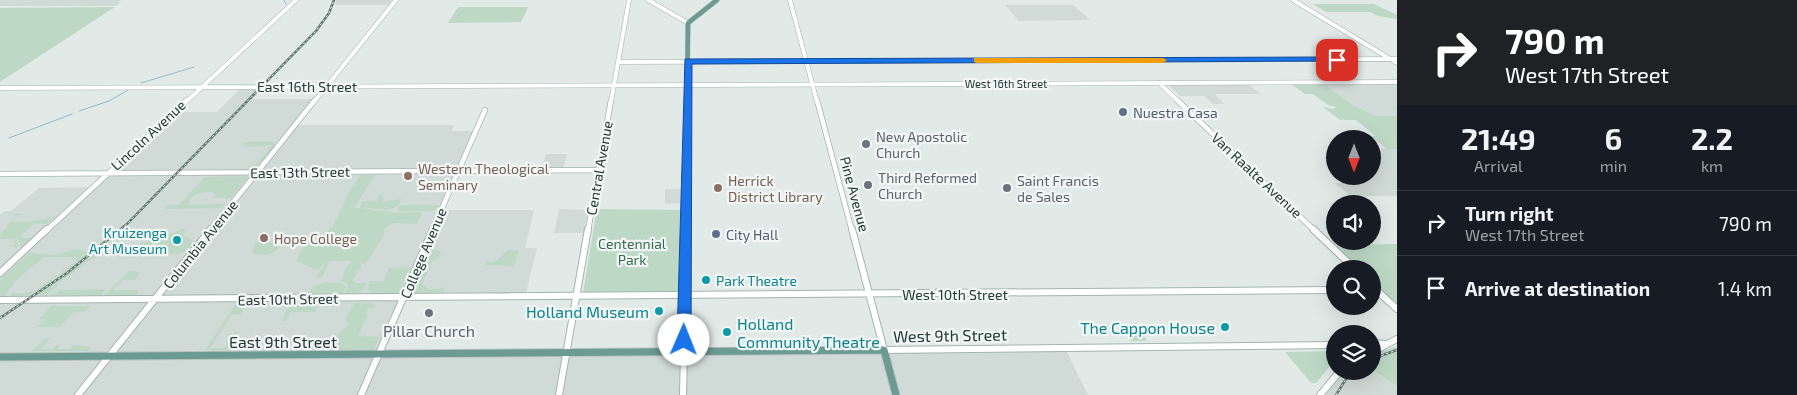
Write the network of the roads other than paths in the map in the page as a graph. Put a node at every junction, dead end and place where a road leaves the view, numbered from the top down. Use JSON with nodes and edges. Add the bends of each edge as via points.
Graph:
{"nodes":[{"id":1,"x":296,"y":0,"type":"edge"},
{"id":2,"x":396,"y":0,"type":"edge"},
{"id":3,"x":629,"y":0,"type":"edge"},
{"id":4,"x":648,"y":0,"type":"edge"},
{"id":5,"x":717,"y":0,"type":"edge"},
{"id":6,"x":790,"y":0,"type":"edge"},
{"id":7,"x":1293,"y":0,"type":"edge"},
{"id":8,"x":688,"y":23,"type":"junction"},
{"id":9,"x":1390,"y":59,"type":"junction"},
{"id":10,"x":1397,"y":59,"type":"edge"},
{"id":11,"x":688,"y":61,"type":"junction"},
{"id":12,"x":806,"y":61,"type":"junction"},
{"id":13,"x":618,"y":62,"type":"junction"},
{"id":14,"x":1397,"y":63,"type":"edge"},
{"id":15,"x":1159,"y":82,"type":"junction"},
{"id":16,"x":1397,"y":82,"type":"edge"},
{"id":17,"x":688,"y":84,"type":"junction"},
{"id":18,"x":812,"y":84,"type":"junction"},
{"id":19,"x":614,"y":85,"type":"junction"},
{"id":20,"x":201,"y":86,"type":"junction"},
{"id":21,"x":327,"y":86,"type":"junction"},
{"id":22,"x":0,"y":88,"type":"edge"},
{"id":23,"x":485,"y":110,"type":"dead end"},
{"id":24,"x":459,"y":170,"type":"junction"},
{"id":25,"x":600,"y":170,"type":"junction"},
{"id":26,"x":257,"y":172,"type":"junction"},
{"id":27,"x":0,"y":174,"type":"edge"},
{"id":28,"x":106,"y":174,"type":"junction"},
{"id":29,"x":1346,"y":260,"type":"edge"},
{"id":30,"x":0,"y":273,"type":"edge"},
{"id":31,"x":1326,"y":290,"type":"edge"},
{"id":32,"x":869,"y":294,"type":"junction"},
{"id":33,"x":1381,"y":294,"type":"edge"},
{"id":34,"x":576,"y":296,"type":"junction"},
{"id":35,"x":684,"y":296,"type":"junction"},
{"id":36,"x":405,"y":298,"type":"junction"},
{"id":37,"x":0,"y":300,"type":"edge"},
{"id":38,"x":156,"y":300,"type":"junction"},
{"id":39,"x":1397,"y":309,"type":"edge"},
{"id":40,"x":1397,"y":339,"type":"edge"},
{"id":41,"x":1381,"y":344,"type":"edge"},
{"id":42,"x":1387,"y":344,"type":"junction"},
{"id":43,"x":1326,"y":345,"type":"edge"},
{"id":44,"x":1381,"y":347,"type":"edge"},
{"id":45,"x":884,"y":350,"type":"junction"},
{"id":46,"x":684,"y":351,"type":"junction"},
{"id":47,"x":566,"y":353,"type":"junction"},
{"id":48,"x":379,"y":354,"type":"junction"},
{"id":49,"x":110,"y":356,"type":"junction"},
{"id":50,"x":0,"y":357,"type":"edge"},
{"id":51,"x":1332,"y":380,"type":"edge"},
{"id":52,"x":78,"y":395,"type":"edge"},
{"id":53,"x":361,"y":395,"type":"edge"},
{"id":54,"x":559,"y":395,"type":"edge"},
{"id":55,"x":683,"y":395,"type":"edge"},
{"id":56,"x":896,"y":395,"type":"edge"},
{"id":57,"x":1320,"y":395,"type":"edge"}],
"edges":[{"from":1,"to":20,"type":"street","name":"Lincoln Avenue"},
{"from":2,"to":21,"type":"street","name":"Columbia Avenue"},
{"from":3,"to":13,"type":"street","name":"Central Avenue"},
{"from":4,"to":8,"type":"street"},
{"from":5,"to":8,"type":"main road"},
{"from":6,"to":12,"type":"street","name":"Pine Avenue"},
{"from":7,"to":9,"type":"street"},
{"from":8,"to":11,"type":"main road"},
{"from":9,"to":10,"type":"street"},
{"from":9,"to":12,"type":"street"},
{"from":9,"to":14,"type":"street"},
{"from":11,"to":12,"type":"street"},
{"from":11,"to":13,"type":"street"},
{"from":11,"to":17,"type":"main road"},
{"from":12,"to":18,"type":"street","name":"Pine Avenue"},
{"from":13,"to":19,"type":"street","name":"Central Avenue"},
{"from":15,"to":16,"type":"street","name":"West 16th Street"},
{"from":15,"to":18,"type":"street","name":"West 16th Street"},
{"from":15,"to":29,"type":"street","name":"Van Raalte Avenue"},
{"from":17,"to":18,"type":"street","name":"West 16th Street"},
{"from":17,"to":19,"type":"street","name":"West 16th Street"},
{"from":17,"to":35,"type":"main road"},
{"from":18,"to":32,"type":"street","name":"Pine Avenue"},
{"from":19,"to":21,"type":"street","name":"East 16th Street"},
{"from":19,"to":25,"type":"street","name":"Central Avenue"},
{"from":20,"to":21,"type":"street","name":"East 16th Street"},
{"from":20,"to":22,"type":"street","name":"East 16th Street"},
{"from":20,"to":28,"type":"street","name":"Lincoln Avenue"},
{"from":21,"to":26,"type":"street","name":"Columbia Avenue"},
{"from":23,"to":24,"type":"street","name":"College Avenue"},
{"from":24,"to":25,"type":"street","name":"East 13th Street"},
{"from":24,"to":26,"type":"street","name":"East 13th Street"},
{"from":24,"to":36,"type":"street","name":"College Avenue"},
{"from":25,"to":34,"type":"street","name":"Central Avenue"},
{"from":26,"to":28,"type":"street","name":"East 13th Street"},
{"from":26,"to":38,"type":"street","name":"Columbia Avenue"},
{"from":27,"to":28,"type":"street","name":"East 13th Street"},
{"from":28,"to":30,"type":"street","name":"Lincoln Avenue"},
{"from":31,"to":32,"type":"street","name":"West 10th Street"},
{"from":32,"to":35,"type":"street","name":"West 10th Street"},
{"from":32,"to":45,"type":"street","name":"Pine Avenue"},
{"from":33,"to":39,"type":"street"},
{"from":34,"to":35,"type":"street","name":"West 10th Street"},
{"from":34,"to":36,"type":"street","name":"East 10th Street"},
{"from":34,"to":47,"type":"street","name":"Central Avenue"},
{"from":35,"to":46,"type":"main road"},
{"from":36,"to":38,"type":"street","name":"East 10th Street"},
{"from":36,"to":48,"type":"street","name":"College Avenue"},
{"from":37,"to":38,"type":"street","name":"East 10th Street"},
{"from":38,"to":49,"type":"street","name":"Columbia Avenue"},
{"from":40,"to":42,"type":"street"},
{"from":41,"to":42,"type":"street"},
{"from":42,"to":44,"type":"street"},
{"from":43,"to":45,"type":"street","name":"West 9th Street"},
{"from":45,"to":46,"type":"main road","name":"West 9th Street"},
{"from":45,"to":56,"type":"main road","name":"Pine Avenue"},
{"from":46,"to":47,"type":"main road","name":"West 9th Street"},
{"from":46,"to":55,"type":"street"},
{"from":47,"to":48,"type":"main road","name":"East 9th Street"},
{"from":47,"to":54,"type":"street","name":"Central Avenue"},
{"from":48,"to":49,"type":"main road","name":"East 9th Street"},
{"from":48,"to":53,"type":"street","name":"College Avenue"},
{"from":49,"to":50,"type":"main road","name":"East 9th Street"},
{"from":49,"to":52,"type":"street","name":"Columbia Avenue"},
{"from":51,"to":57,"type":"street"}]}
